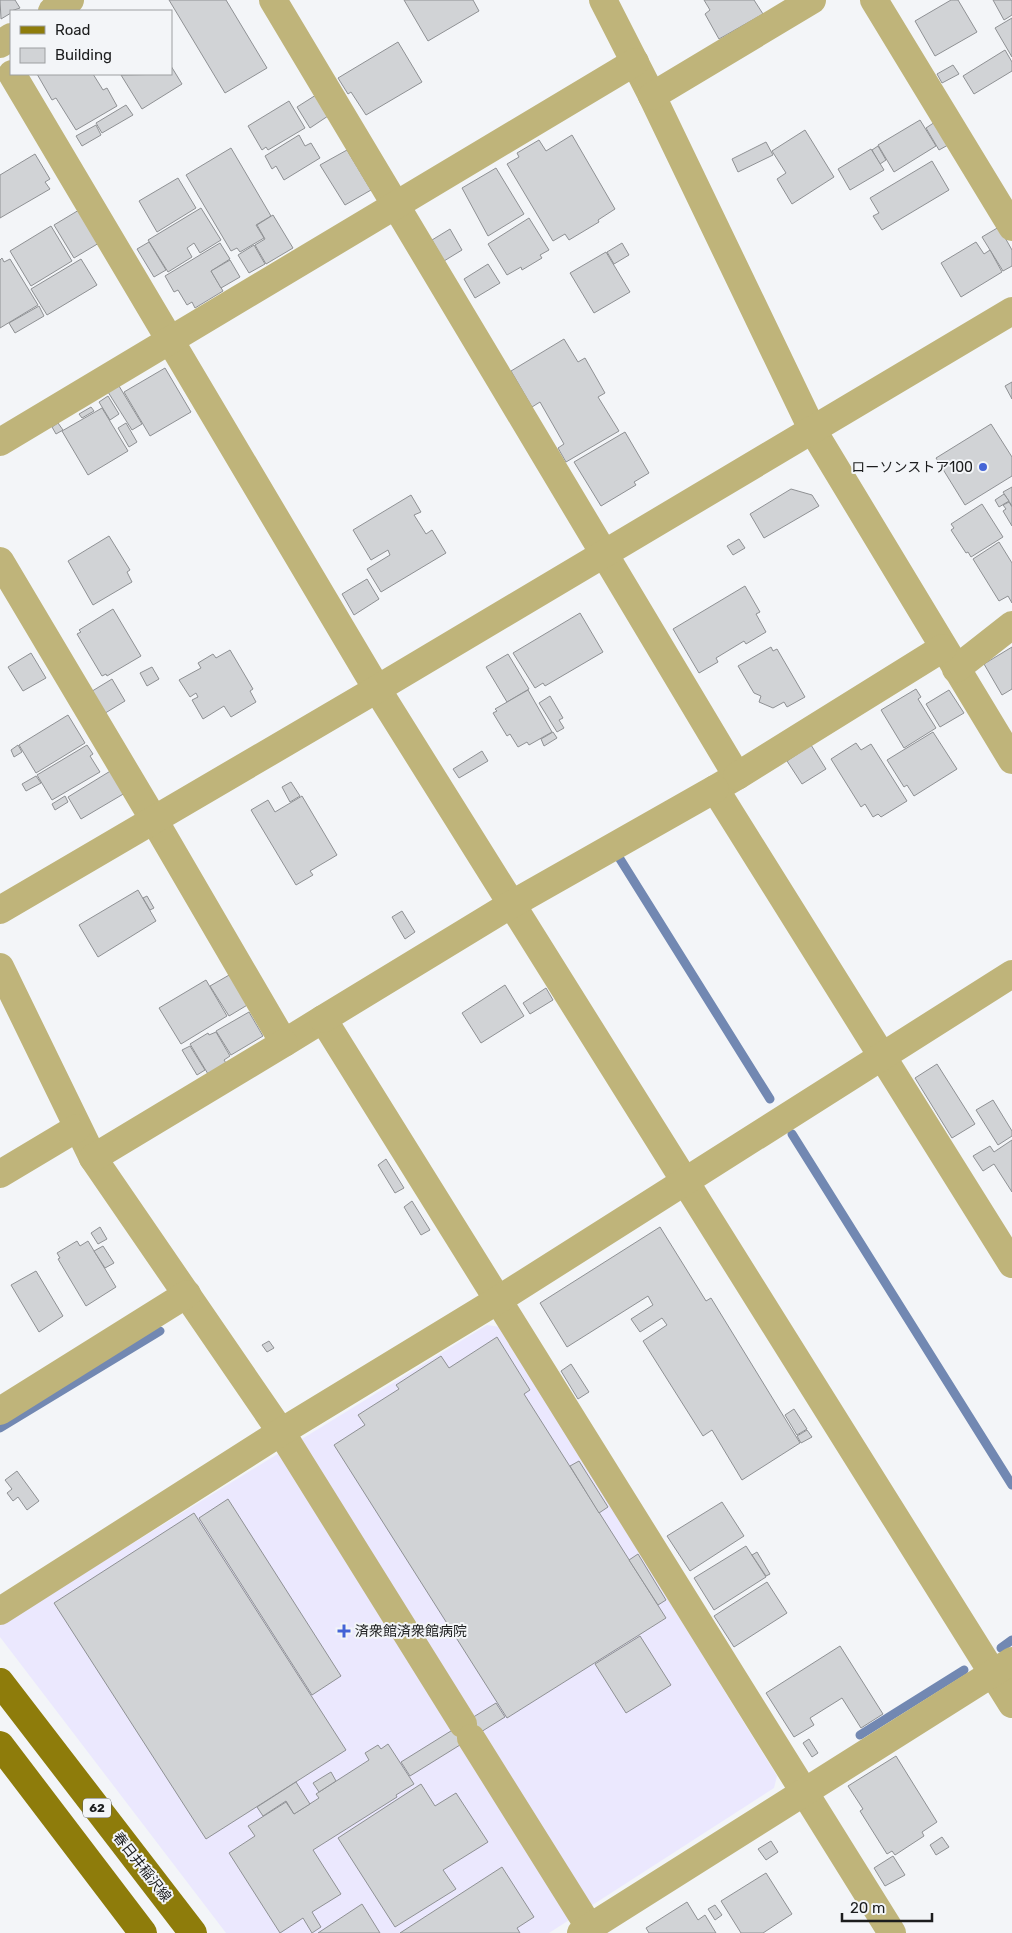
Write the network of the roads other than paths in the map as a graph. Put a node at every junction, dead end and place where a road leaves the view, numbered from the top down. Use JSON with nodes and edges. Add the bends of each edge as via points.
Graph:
{"nodes":[{"id":1,"x":70,"y":0,"type":"edge"},
{"id":2,"x":273,"y":0,"type":"edge"},
{"id":3,"x":603,"y":0,"type":"edge"},
{"id":4,"x":812,"y":0,"type":"edge"},
{"id":5,"x":874,"y":0,"type":"edge"},
{"id":6,"x":54,"y":10,"type":"edge"},
{"id":7,"x":0,"y":53,"type":"edge"},
{"id":8,"x":635,"y":62,"type":"junction"},
{"id":9,"x":10,"y":70,"type":"edge"},
{"id":10,"x":13,"y":75,"type":"edge"},
{"id":11,"x":652,"y":96,"type":"junction"},
{"id":12,"x":396,"y":206,"type":"junction"},
{"id":13,"x":1012,"y":227,"type":"edge"},
{"id":14,"x":1012,"y":311,"type":"edge"},
{"id":15,"x":170,"y":340,"type":"junction"},
{"id":16,"x":812,"y":430,"type":"junction"},
{"id":17,"x":0,"y":442,"type":"edge"},
{"id":18,"x":604,"y":554,"type":"junction"},
{"id":19,"x":0,"y":561,"type":"edge"},
{"id":20,"x":1012,"y":626,"type":"edge"},
{"id":21,"x":949,"y":659,"type":"junction"},
{"id":22,"x":377,"y":689,"type":"junction"},
{"id":23,"x":1012,"y":760,"type":"edge"},
{"id":24,"x":726,"y":783,"type":"junction"},
{"id":25,"x":154,"y":820,"type":"junction"},
{"id":26,"x":512,"y":904,"type":"junction"},
{"id":27,"x":0,"y":910,"type":"edge"},
{"id":28,"x":0,"y":967,"type":"edge"},
{"id":29,"x":1012,"y":974,"type":"edge"},
{"id":30,"x":323,"y":1019,"type":"junction"},
{"id":31,"x":284,"y":1043,"type":"junction"},
{"id":32,"x":882,"y":1056,"type":"junction"},
{"id":33,"x":77,"y":1128,"type":"junction"},
{"id":34,"x":93,"y":1158,"type":"junction"},
{"id":35,"x":0,"y":1174,"type":"edge"},
{"id":36,"x":685,"y":1181,"type":"junction"},
{"id":37,"x":1012,"y":1264,"type":"edge"},
{"id":38,"x":187,"y":1294,"type":"junction"},
{"id":39,"x":498,"y":1300,"type":"junction"},
{"id":40,"x":0,"y":1411,"type":"edge"},
{"id":41,"x":281,"y":1432,"type":"junction"},
{"id":42,"x":0,"y":1610,"type":"edge"},
{"id":43,"x":1002,"y":1667,"type":"edge"},
{"id":44,"x":0,"y":1682,"type":"edge"},
{"id":45,"x":1012,"y":1704,"type":"edge"},
{"id":46,"x":0,"y":1745,"type":"edge"},
{"id":47,"x":803,"y":1793,"type":"junction"},
{"id":48,"x":588,"y":1931,"type":"edge"},
{"id":49,"x":143,"y":1933,"type":"edge"},
{"id":50,"x":193,"y":1933,"type":"edge"},
{"id":51,"x":892,"y":1933,"type":"edge"}],
"edges":[{"from":1,"to":6,"type":"street"},
{"from":2,"to":12,"type":"street"},
{"from":3,"to":8,"type":"street"},
{"from":4,"to":11,"type":"street"},
{"from":5,"to":13,"type":"street"},
{"from":7,"to":9,"type":"street"},
{"from":8,"to":11,"type":"street"},
{"from":8,"to":12,"type":"street"},
{"from":10,"to":15,"type":"street"},
{"from":11,"to":16,"type":"street"},
{"from":12,"to":15,"type":"street"},
{"from":12,"to":18,"type":"street"},
{"from":14,"to":16,"type":"street"},
{"from":15,"to":17,"type":"street"},
{"from":15,"to":22,"type":"street"},
{"from":16,"to":18,"type":"street"},
{"from":16,"to":21,"type":"street"},
{"from":18,"to":22,"type":"street"},
{"from":18,"to":24,"type":"street"},
{"from":19,"to":25,"type":"street"},
{"from":20,"to":21,"type":"street"},
{"from":21,"to":23,"type":"street"},
{"from":21,"to":24,"type":"street"},
{"from":22,"to":25,"type":"street"},
{"from":22,"to":26,"type":"street"},
{"from":24,"to":26,"type":"street"},
{"from":24,"to":32,"type":"street"},
{"from":25,"to":27,"type":"street"},
{"from":25,"to":31,"type":"street"},
{"from":26,"to":30,"type":"street"},
{"from":26,"to":36,"type":"street"},
{"from":28,"to":33,"type":"street"},
{"from":29,"to":32,"type":"street"},
{"from":30,"to":31,"type":"street"},
{"from":30,"to":39,"type":"street"},
{"from":31,"to":34,"type":"street"},
{"from":32,"to":36,"type":"street"},
{"from":32,"to":37,"type":"street"},
{"from":33,"to":34,"type":"street"},
{"from":33,"to":35,"type":"street"},
{"from":34,"to":38,"type":"street"},
{"from":36,"to":39,"type":"street"},
{"from":36,"to":43,"type":"street"},
{"from":38,"to":40,"type":"street"},
{"from":38,"to":41,"type":"street"},
{"from":39,"to":41,"type":"street"},
{"from":39,"to":47,"type":"street"},
{"from":41,"to":42,"type":"street"},
{"from":41,"to":48,"type":"street"},
{"from":43,"to":45,"type":"street"},
{"from":43,"to":47,"type":"street"},
{"from":44,"to":50,"type":"main road","name":"春日井稲沢線","number":"62"},
{"from":46,"to":49,"type":"main road"},
{"from":47,"to":48,"type":"street"},
{"from":47,"to":51,"type":"street"}]}
